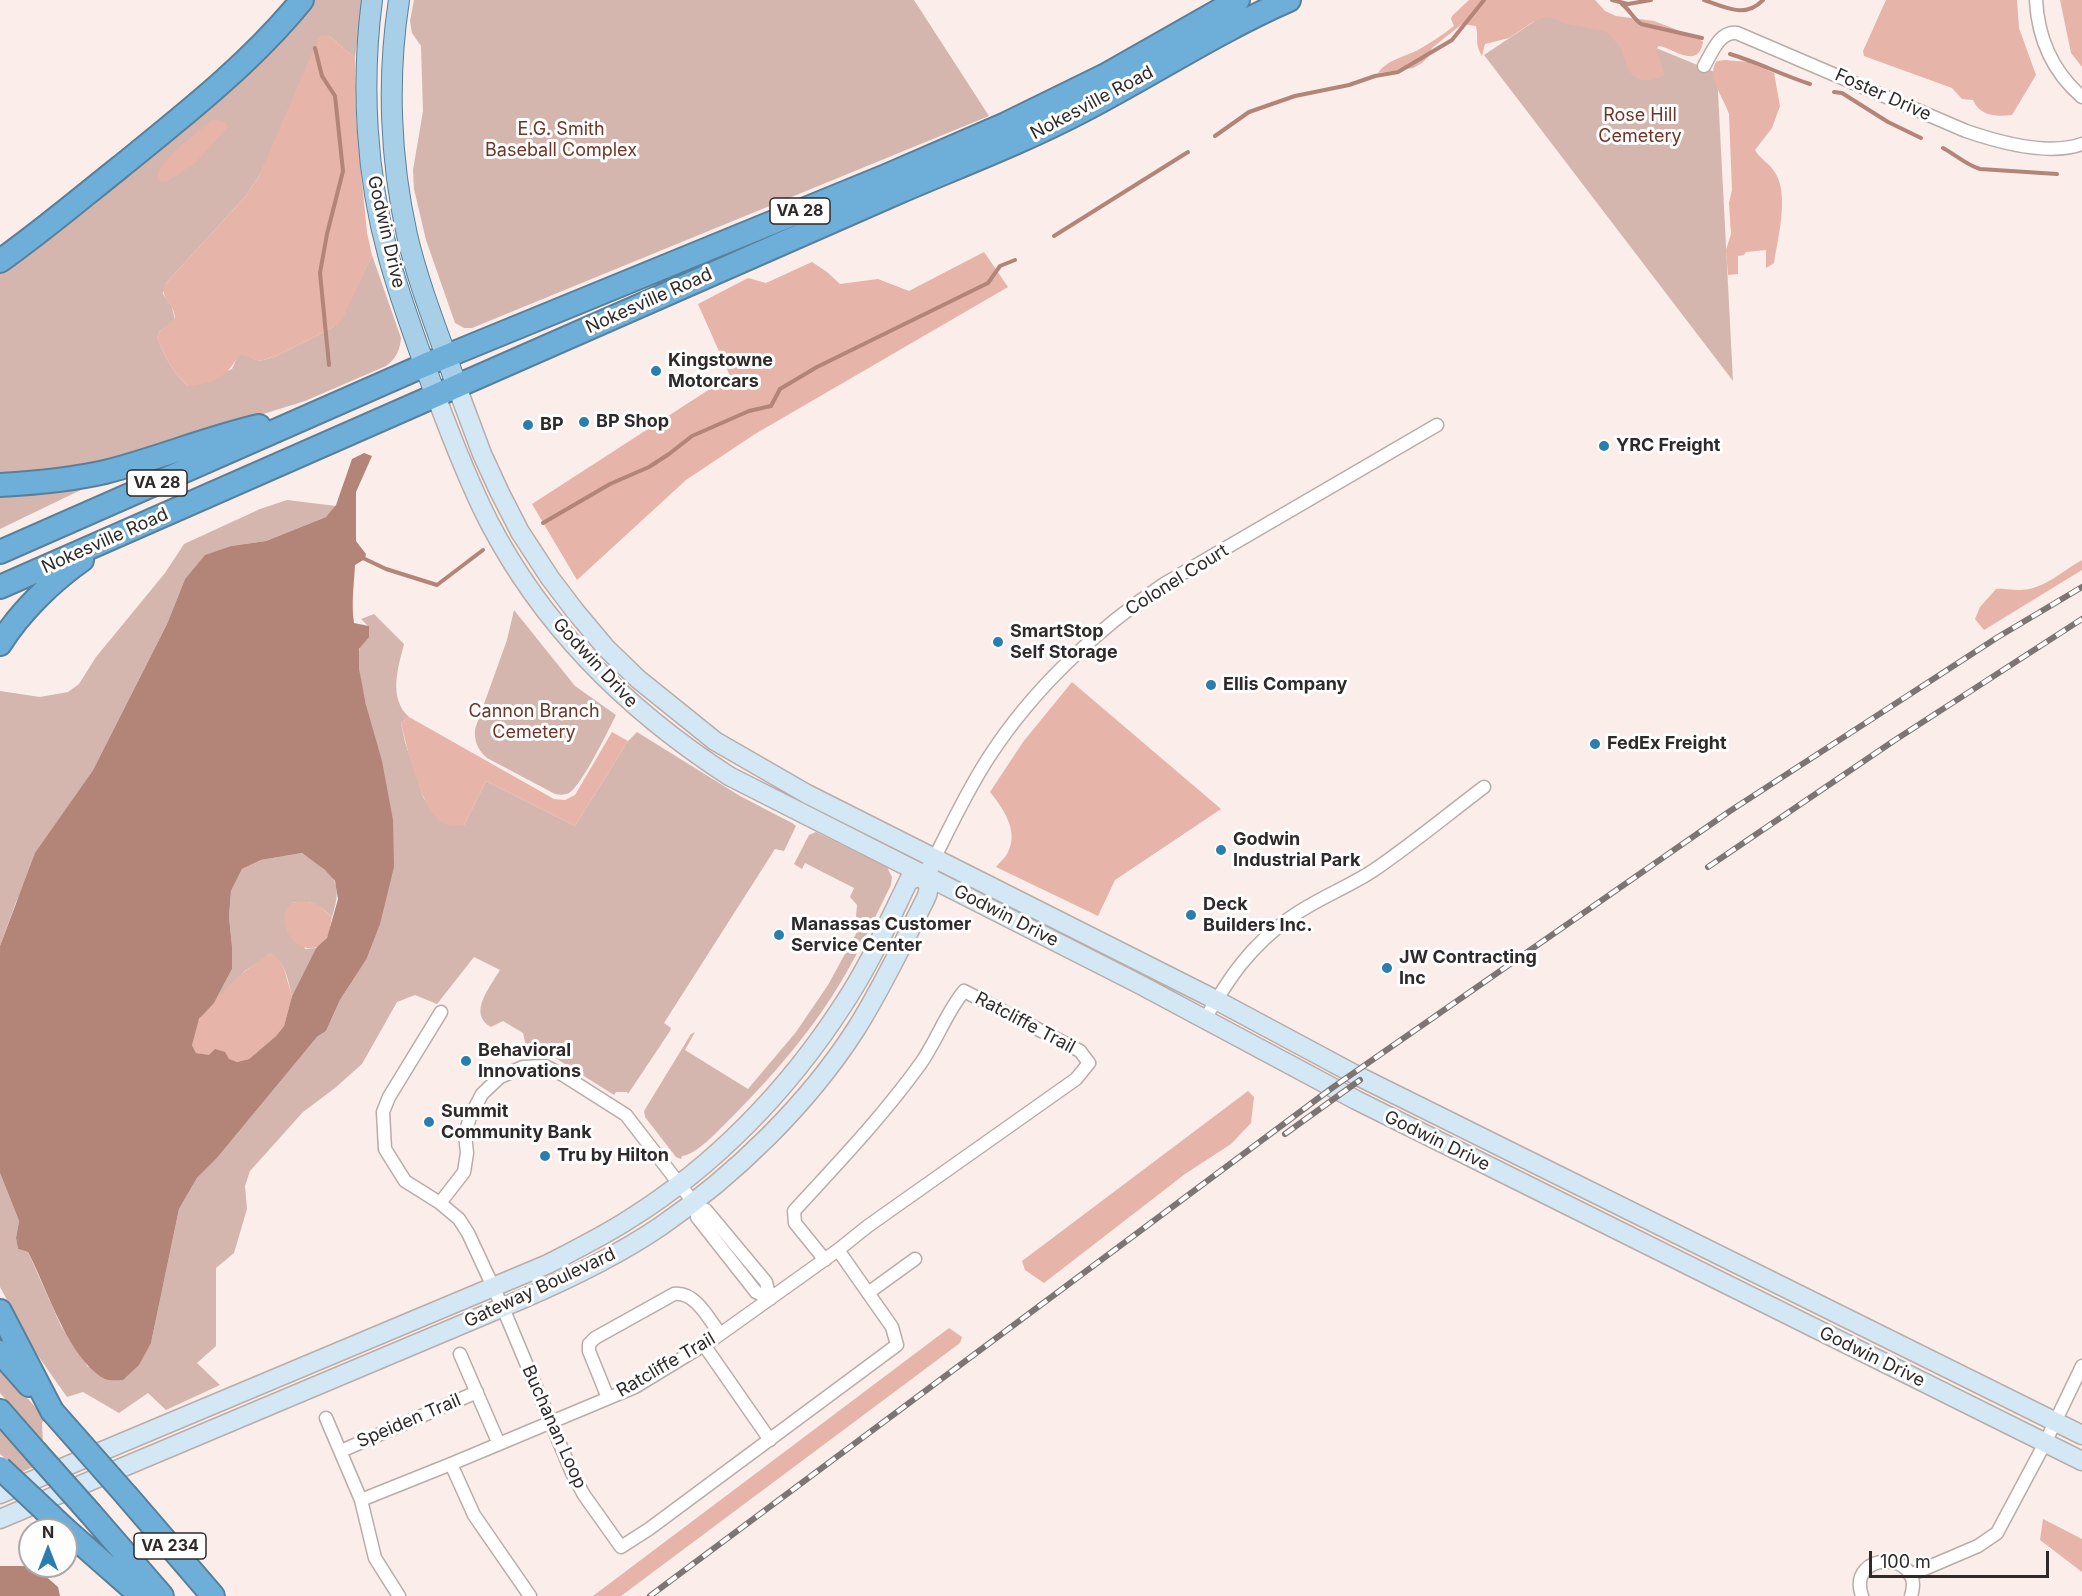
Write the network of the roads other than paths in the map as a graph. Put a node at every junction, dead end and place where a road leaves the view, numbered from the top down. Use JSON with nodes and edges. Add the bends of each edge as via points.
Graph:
{"nodes":[{"id":1,"x":302,"y":0,"type":"edge"},
{"id":2,"x":372,"y":0,"type":"edge"},
{"id":3,"x":399,"y":0,"type":"edge"},
{"id":4,"x":1238,"y":0,"type":"edge"},
{"id":5,"x":1289,"y":0,"type":"edge"},
{"id":6,"x":2036,"y":0,"type":"edge"},
{"id":7,"x":1704,"y":66,"type":"dead end"},
{"id":8,"x":2082,"y":97,"type":"edge"},
{"id":9,"x":2082,"y":144,"type":"edge"},
{"id":10,"x":0,"y":261,"type":"edge"},
{"id":11,"x":447,"y":357,"type":"junction"},
{"id":12,"x":425,"y":365,"type":"junction"},
{"id":13,"x":457,"y":387,"type":"junction"},
{"id":14,"x":436,"y":396,"type":"junction"},
{"id":15,"x":313,"y":413,"type":"junction"},
{"id":16,"x":1437,"y":426,"type":"dead end"},
{"id":17,"x":0,"y":485,"type":"edge"},
{"id":18,"x":139,"y":526,"type":"junction"},
{"id":19,"x":0,"y":552,"type":"edge"},
{"id":20,"x":0,"y":587,"type":"edge"},
{"id":21,"x":0,"y":644,"type":"edge"},
{"id":22,"x":638,"y":679,"type":"junction"},
{"id":23,"x":624,"y":697,"type":"junction"},
{"id":24,"x":1484,"y":787,"type":"dead end"},
{"id":25,"x":935,"y":857,"type":"junction"},
{"id":26,"x":926,"y":875,"type":"junction"},
{"id":27,"x":1216,"y":1000,"type":"junction"},
{"id":28,"x":441,"y":1012,"type":"dead end"},
{"id":29,"x":1205,"y":1019,"type":"junction"},
{"id":30,"x":678,"y":1184,"type":"junction"},
{"id":31,"x":441,"y":1203,"type":"junction"},
{"id":32,"x":695,"y":1204,"type":"junction"},
{"id":33,"x":838,"y":1250,"type":"junction"},
{"id":34,"x":915,"y":1259,"type":"dead end"},
{"id":35,"x":825,"y":1260,"type":"junction"},
{"id":36,"x":493,"y":1287,"type":"junction"},
{"id":37,"x":868,"y":1293,"type":"junction"},
{"id":38,"x":770,"y":1299,"type":"junction"},
{"id":39,"x":503,"y":1308,"type":"junction"},
{"id":40,"x":0,"y":1311,"type":"edge"},
{"id":41,"x":720,"y":1334,"type":"junction"},
{"id":42,"x":704,"y":1345,"type":"junction"},
{"id":43,"x":0,"y":1352,"type":"edge"},
{"id":44,"x":460,"y":1354,"type":"dead end"},
{"id":45,"x":2082,"y":1366,"type":"edge"},
{"id":46,"x":477,"y":1392,"type":"junction"},
{"id":47,"x":608,"y":1398,"type":"junction"},
{"id":48,"x":0,"y":1411,"type":"edge"},
{"id":49,"x":52,"y":1411,"type":"junction"},
{"id":50,"x":326,"y":1418,"type":"dead end"},
{"id":51,"x":552,"y":1422,"type":"junction"},
{"id":52,"x":2055,"y":1422,"type":"junction"},
{"id":53,"x":2082,"y":1435,"type":"edge"},
{"id":54,"x":770,"y":1440,"type":"junction"},
{"id":55,"x":2045,"y":1443,"type":"junction"},
{"id":56,"x":499,"y":1444,"type":"junction"},
{"id":57,"x":341,"y":1450,"type":"junction"},
{"id":58,"x":2082,"y":1461,"type":"edge"},
{"id":59,"x":452,"y":1464,"type":"junction"},
{"id":60,"x":0,"y":1468,"type":"edge"},
{"id":61,"x":0,"y":1494,"type":"edge"},
{"id":62,"x":361,"y":1500,"type":"junction"},
{"id":63,"x":53,"y":1518,"type":"edge"},
{"id":64,"x":0,"y":1519,"type":"edge"},
{"id":65,"x":78,"y":1541,"type":"edge"},
{"id":66,"x":1910,"y":1575,"type":"junction"},
{"id":67,"x":141,"y":1596,"type":"edge"},
{"id":68,"x":162,"y":1596,"type":"edge"},
{"id":69,"x":213,"y":1596,"type":"edge"},
{"id":70,"x":399,"y":1596,"type":"edge"},
{"id":71,"x":530,"y":1596,"type":"edge"},
{"id":72,"x":1862,"y":1596,"type":"edge"},
{"id":73,"x":1911,"y":1596,"type":"edge"}],
"edges":[{"from":1,"to":10,"type":"highway","via":[[227,78]]},
{"from":2,"to":12,"type":"main road","name":"Godwin Drive","via":[[366,64],[370,160],[388,257]]},
{"from":3,"to":11,"type":"main road","name":"Godwin Drive","via":[[392,92],[397,178],[418,276]]},
{"from":4,"to":11,"type":"highway","name":"Nokesville Road","number":"VA 28","via":[[1104,76],[1006,124]]},
{"from":5,"to":13,"type":"highway","name":"Nokesville Road","number":"VA 28","via":[[1022,140]]},
{"from":6,"to":8,"type":"street","via":[[2050,59]]},
{"from":7,"to":9,"type":"street","name":"Foster Drive","via":[[1723,36],[1737,33],[1992,140],[2053,148]]},
{"from":11,"to":12,"type":"highway","name":"Nokesville Road","number":"VA 28"},
{"from":11,"to":13,"type":"main road","name":"Godwin Drive"},
{"from":12,"to":14,"type":"main road","name":"Godwin Drive"},
{"from":12,"to":15,"type":"highway","name":"Nokesville Road","number":"VA 28"},
{"from":13,"to":14,"type":"highway","name":"Nokesville Road","number":"VA 28"},
{"from":13,"to":22,"type":"street","name":"Godwin Drive","via":[[482,454],[520,532],[575,611]]},
{"from":14,"to":18,"type":"highway","name":"Nokesville Road","number":"VA 28"},
{"from":14,"to":23,"type":"street","name":"Godwin Drive","via":[[470,482],[512,560],[567,636]]},
{"from":15,"to":17,"type":"highway","via":[[235,432],[98,474]]},
{"from":15,"to":19,"type":"highway","name":"Nokesville Road","number":"VA 28"},
{"from":16,"to":25,"type":"street","name":"Colonel Court","via":[[1164,584],[1095,637],[1045,687],[994,750]]},
{"from":18,"to":20,"type":"highway","name":"Nokesville Road","number":"VA 28"},
{"from":18,"to":21,"type":"highway","via":[[68,570],[23,614]]},
{"from":22,"to":23,"type":"street"},
{"from":22,"to":25,"type":"street","name":"Godwin Drive","via":[[693,726],[738,755]]},
{"from":23,"to":26,"type":"street","name":"Godwin Drive","via":[[729,776]]},
{"from":24,"to":27,"type":"street","via":[[1402,851],[1291,917],[1265,937],[1245,956]]},
{"from":25,"to":26,"type":"street","name":"Gateway Boulevard"},
{"from":25,"to":27,"type":"street","name":"Godwin Drive"},
{"from":26,"to":29,"type":"street","name":"Godwin Drive"},
{"from":26,"to":30,"type":"street","name":"Gateway Boulevard","via":[[909,880],[844,1004],[796,1070],[749,1123]]},
{"from":26,"to":32,"type":"street","name":"Gateway Boulevard","via":[[930,891],[856,1029],[797,1106]]},
{"from":27,"to":29,"type":"street"},
{"from":27,"to":52,"type":"street","name":"Godwin Drive","via":[[1354,1074]]},
{"from":28,"to":31,"type":"street","name":"Buchanan Loop","via":[[383,1112],[385,1149],[405,1180]]},
{"from":29,"to":55,"type":"street","name":"Godwin Drive","via":[[1348,1096]]},
{"from":30,"to":31,"type":"street","via":[[626,1114],[545,1066],[523,1067],[500,1077],[482,1094],[465,1134],[464,1172]]},
{"from":30,"to":32,"type":"street"},
{"from":30,"to":36,"type":"street","name":"Gateway Boulevard","via":[[592,1241]]},
{"from":31,"to":36,"type":"street","name":"Buchanan Loop","via":[[468,1233]]},
{"from":32,"to":38,"type":"street","via":[[697,1217],[756,1292]]},
{"from":32,"to":39,"type":"street","name":"Gateway Boulevard","via":[[576,1275]]},
{"from":33,"to":35,"type":"street","name":"Ratcliffe Trail"},
{"from":33,"to":35,"type":"street","name":"Ratcliffe Trail","via":[[1076,1079],[1089,1063],[1080,1051],[964,991],[921,1062],[857,1143],[794,1211],[795,1223]]},
{"from":33,"to":37,"type":"street","name":"Buchanan Loop"},
{"from":34,"to":37,"type":"street"},
{"from":35,"to":38,"type":"street","name":"Ratcliffe Trail"},
{"from":36,"to":39,"type":"street","name":"Buchanan Loop"},
{"from":36,"to":61,"type":"street","name":"Gateway Boulevard"},
{"from":37,"to":54,"type":"street","name":"Buchanan Loop","via":[[892,1327],[897,1345]]},
{"from":38,"to":41,"type":"street","name":"Ratcliffe Trail"},
{"from":39,"to":51,"type":"street","name":"Buchanan Loop"},
{"from":39,"to":64,"type":"street","name":"Gateway Boulevard"},
{"from":40,"to":49,"type":"highway"},
{"from":41,"to":42,"type":"street","name":"Ratcliffe Trail"},
{"from":41,"to":47,"type":"street","via":[[683,1293],[674,1294],[595,1338],[589,1351]]},
{"from":42,"to":47,"type":"street","name":"Ratcliffe Trail","via":[[635,1387]]},
{"from":42,"to":54,"type":"street"},
{"from":43,"to":49,"type":"highway","number":"VA 234"},
{"from":44,"to":46,"type":"street","name":"Speiden Trail"},
{"from":45,"to":52,"type":"street"},
{"from":46,"to":56,"type":"street","name":"Speiden Trail"},
{"from":46,"to":57,"type":"street","name":"Speiden Trail"},
{"from":47,"to":51,"type":"street","name":"Ratcliffe Trail"},
{"from":48,"to":68,"type":"highway","number":"VA 234","bridge":true},
{"from":49,"to":69,"type":"highway","number":"VA 234","bridge":true},
{"from":50,"to":57,"type":"street","name":"Speiden Trail"},
{"from":51,"to":54,"type":"street","name":"Buchanan Loop","via":[[584,1495],[621,1547]]},
{"from":51,"to":56,"type":"street","name":"Ratcliffe Trail"},
{"from":52,"to":53,"type":"street","name":"Godwin Drive"},
{"from":52,"to":55,"type":"street"},
{"from":55,"to":58,"type":"street","name":"Godwin Drive"},
{"from":55,"to":66,"type":"street","via":[[1997,1533],[1978,1546]]},
{"from":56,"to":59,"type":"street","name":"Ratcliffe Trail"},
{"from":57,"to":62,"type":"street","name":"Speiden Trail"},
{"from":59,"to":62,"type":"street","name":"Ratcliffe Trail"},
{"from":59,"to":71,"type":"street","via":[[474,1515]]},
{"from":60,"to":63,"type":"highway","bridge":true},
{"from":62,"to":70,"type":"street","name":"Speiden Trail","via":[[375,1558]]},
{"from":65,"to":67,"type":"highway"},
{"from":66,"to":72,"type":"street","via":[[1898,1563],[1875,1563],[1863,1574]]},
{"from":66,"to":73,"type":"street"}]}
